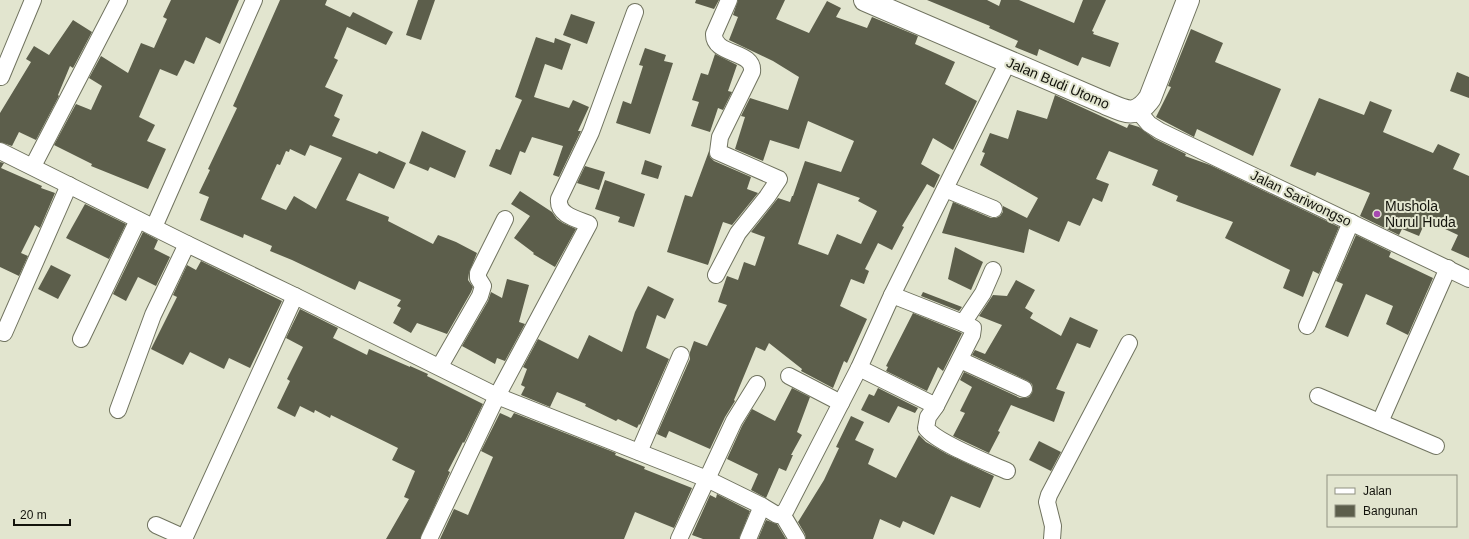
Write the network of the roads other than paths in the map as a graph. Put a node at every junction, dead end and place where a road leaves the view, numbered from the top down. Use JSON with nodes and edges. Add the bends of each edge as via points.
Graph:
{"nodes":[{"id":1,"x":33,"y":0,"type":"edge"},
{"id":2,"x":119,"y":0,"type":"edge"},
{"id":3,"x":254,"y":0,"type":"edge"},
{"id":4,"x":728,"y":0,"type":"edge"},
{"id":5,"x":865,"y":0,"type":"edge"},
{"id":6,"x":1188,"y":0,"type":"edge"},
{"id":7,"x":635,"y":12,"type":"dead end"},
{"id":8,"x":1008,"y":62,"type":"junction"},
{"id":9,"x":1,"y":77,"type":"dead end"},
{"id":10,"x":1138,"y":111,"type":"junction"},
{"id":11,"x":0,"y":151,"type":"edge"},
{"id":12,"x":33,"y":166,"type":"junction"},
{"id":13,"x":69,"y":185,"type":"junction"},
{"id":14,"x":945,"y":189,"type":"junction"},
{"id":15,"x":994,"y":209,"type":"dead end"},
{"id":16,"x":505,"y":219,"type":"dead end"},
{"id":17,"x":138,"y":220,"type":"junction"},
{"id":18,"x":1351,"y":222,"type":"junction"},
{"id":19,"x":154,"y":227,"type":"junction"},
{"id":20,"x":187,"y":244,"type":"junction"},
{"id":21,"x":1448,"y":268,"type":"junction"},
{"id":22,"x":993,"y":270,"type":"dead end"},
{"id":23,"x":716,"y":275,"type":"dead end"},
{"id":24,"x":1469,"y":279,"type":"edge"},
{"id":25,"x":892,"y":295,"type":"junction"},
{"id":26,"x":295,"y":296,"type":"junction"},
{"id":27,"x":963,"y":323,"type":"junction"},
{"id":28,"x":1307,"y":326,"type":"dead end"},
{"id":29,"x":4,"y":333,"type":"dead end"},
{"id":30,"x":81,"y":339,"type":"dead end"},
{"id":31,"x":1129,"y":343,"type":"dead end"},
{"id":32,"x":681,"y":355,"type":"dead end"},
{"id":33,"x":960,"y":360,"type":"junction"},
{"id":34,"x":440,"y":366,"type":"junction"},
{"id":35,"x":859,"y":368,"type":"junction"},
{"id":36,"x":789,"y":376,"type":"dead end"},
{"id":37,"x":757,"y":384,"type":"dead end"},
{"id":38,"x":1024,"y":389,"type":"dead end"},
{"id":39,"x":497,"y":396,"type":"junction"},
{"id":40,"x":1318,"y":396,"type":"dead end"},
{"id":41,"x":841,"y":403,"type":"junction"},
{"id":42,"x":936,"y":406,"type":"junction"},
{"id":43,"x":118,"y":410,"type":"dead end"},
{"id":44,"x":1380,"y":422,"type":"junction"},
{"id":45,"x":1436,"y":446,"type":"dead end"},
{"id":46,"x":639,"y":452,"type":"junction"},
{"id":47,"x":1007,"y":471,"type":"dead end"},
{"id":48,"x":707,"y":479,"type":"junction"},
{"id":49,"x":762,"y":506,"type":"junction"},
{"id":50,"x":782,"y":514,"type":"junction"},
{"id":51,"x":156,"y":525,"type":"dead end"},
{"id":52,"x":185,"y":538,"type":"edge"},
{"id":53,"x":429,"y":539,"type":"edge"},
{"id":54,"x":678,"y":539,"type":"edge"},
{"id":55,"x":748,"y":539,"type":"edge"},
{"id":56,"x":797,"y":539,"type":"edge"},
{"id":57,"x":1052,"y":539,"type":"edge"}],
"edges":[{"from":1,"to":9,"type":"street"},
{"from":2,"to":12,"type":"street"},
{"from":3,"to":19,"type":"street"},
{"from":4,"to":23,"type":"street","via":[[714,38],[721,47],[749,62],[752,72],[720,137],[718,152],[779,180],[738,233]]},
{"from":5,"to":8,"type":"street","name":"Jalan Budi Utomo"},
{"from":6,"to":10,"type":"street","via":[[1150,98]]},
{"from":7,"to":39,"type":"street","via":[[591,132],[559,199],[558,204],[562,212],[589,224]]},
{"from":8,"to":10,"type":"street","name":"Jalan Budi Utomo","via":[[1126,112]]},
{"from":8,"to":14,"type":"street"},
{"from":10,"to":18,"type":"street","name":"Jalan Sariwongso","via":[[1149,124],[1160,131]]},
{"from":11,"to":12,"type":"street"},
{"from":12,"to":13,"type":"street"},
{"from":13,"to":17,"type":"street"},
{"from":13,"to":29,"type":"street"},
{"from":14,"to":15,"type":"street"},
{"from":14,"to":25,"type":"street"},
{"from":16,"to":34,"type":"street","via":[[478,273],[483,286],[480,296]]},
{"from":17,"to":19,"type":"street"},
{"from":17,"to":30,"type":"street"},
{"from":18,"to":21,"type":"street","name":"Jalan Sariwongso"},
{"from":18,"to":28,"type":"street"},
{"from":19,"to":20,"type":"street"},
{"from":20,"to":26,"type":"street"},
{"from":20,"to":43,"type":"street","via":[[153,316]]},
{"from":21,"to":24,"type":"street","name":"Jalan Sariwongso"},
{"from":21,"to":44,"type":"street"},
{"from":22,"to":27,"type":"street","via":[[983,293]]},
{"from":25,"to":27,"type":"street"},
{"from":25,"to":35,"type":"street"},
{"from":26,"to":34,"type":"street"},
{"from":26,"to":52,"type":"street"},
{"from":27,"to":33,"type":"street","via":[[973,328],[973,331]]},
{"from":31,"to":57,"type":"street","via":[[1049,495],[1047,502],[1053,526]]},
{"from":32,"to":46,"type":"street"},
{"from":33,"to":38,"type":"street"},
{"from":33,"to":42,"type":"street"},
{"from":34,"to":39,"type":"street"},
{"from":35,"to":41,"type":"street"},
{"from":35,"to":42,"type":"street"},
{"from":36,"to":41,"type":"street"},
{"from":37,"to":48,"type":"street","via":[[734,421]]},
{"from":39,"to":46,"type":"street"},
{"from":39,"to":53,"type":"street"},
{"from":40,"to":44,"type":"street"},
{"from":41,"to":50,"type":"street"},
{"from":42,"to":47,"type":"street","via":[[926,422],[930,434]]},
{"from":44,"to":45,"type":"street"},
{"from":46,"to":48,"type":"street"},
{"from":48,"to":49,"type":"street"},
{"from":48,"to":54,"type":"street"},
{"from":49,"to":50,"type":"street","via":[[777,515]]},
{"from":49,"to":55,"type":"street"},
{"from":50,"to":56,"type":"street"},
{"from":51,"to":52,"type":"street"}]}
